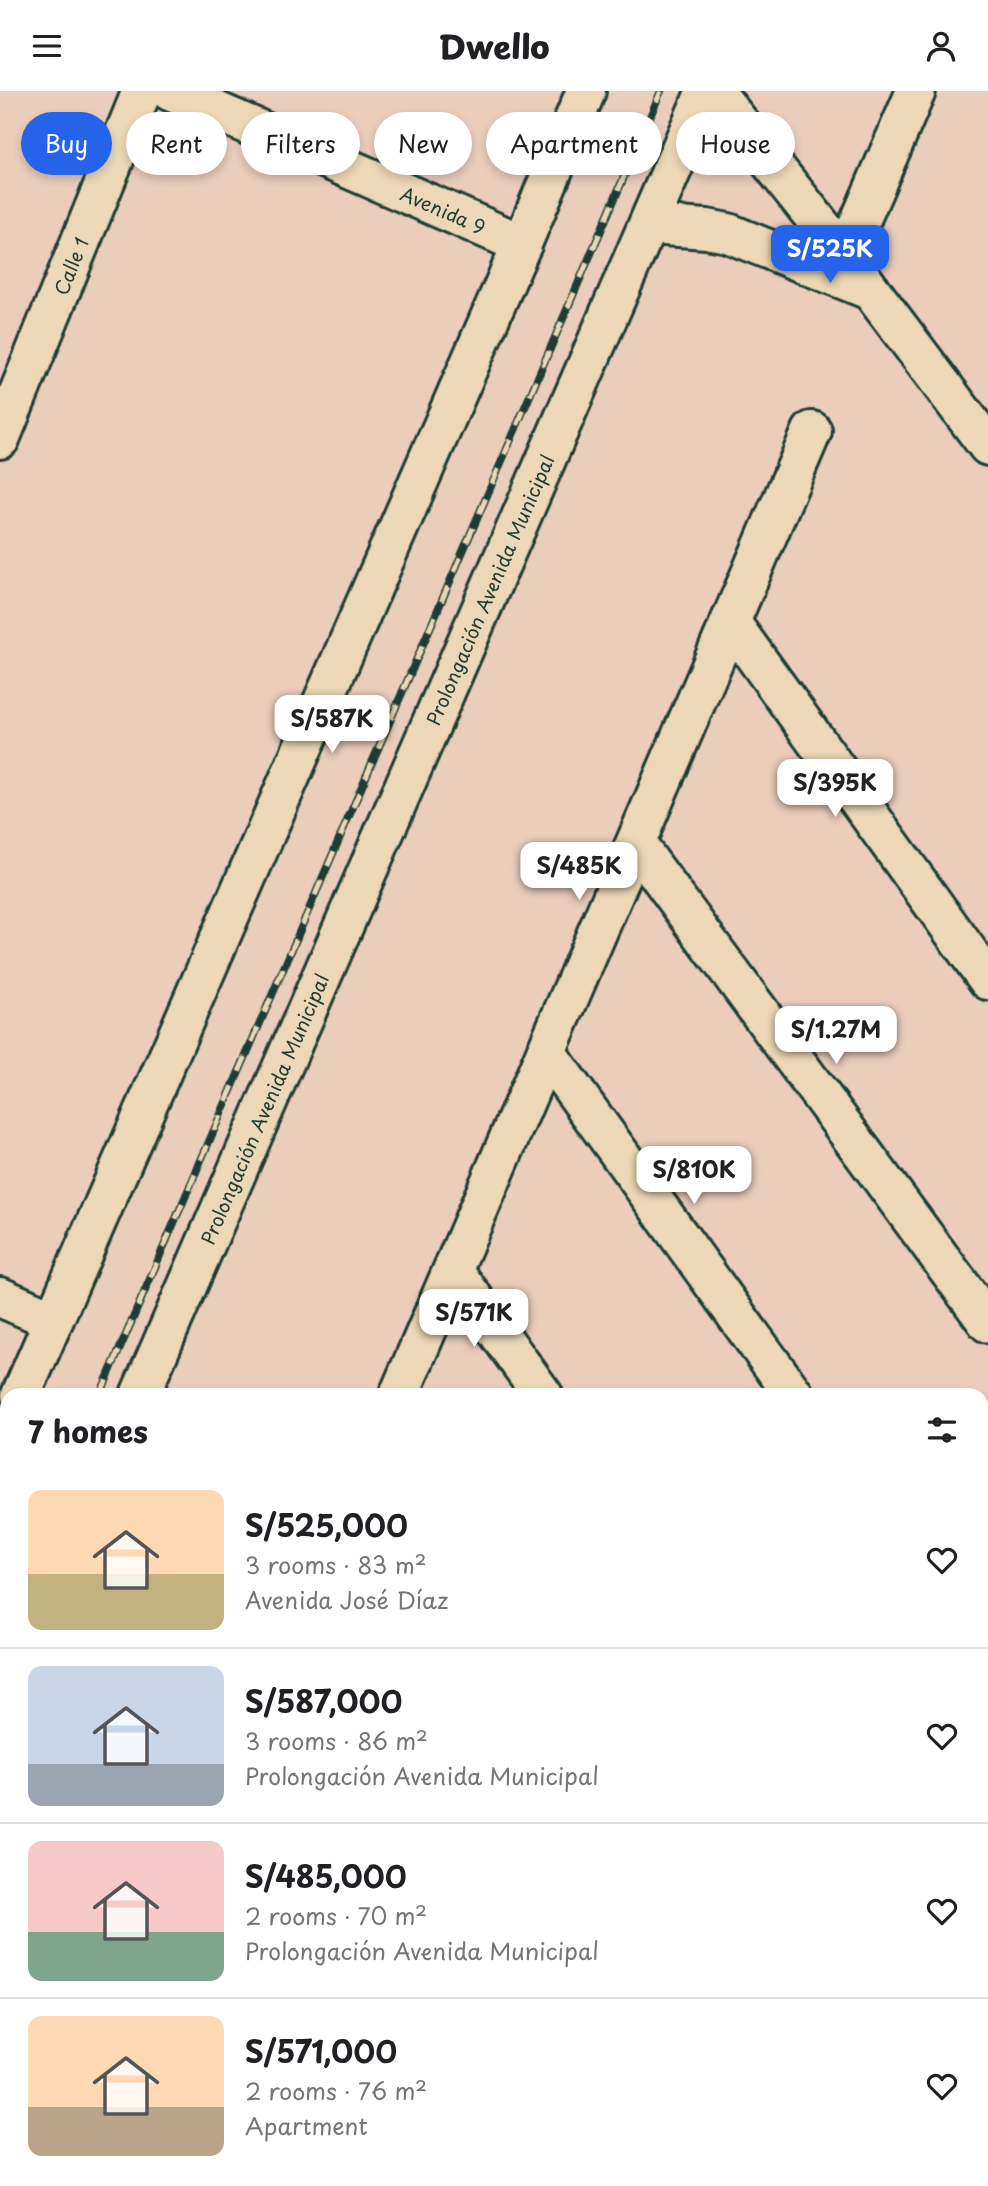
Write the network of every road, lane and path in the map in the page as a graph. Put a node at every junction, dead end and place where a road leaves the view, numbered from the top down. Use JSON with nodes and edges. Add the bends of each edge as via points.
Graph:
{"nodes":[{"id":1,"x":142,"y":91,"type":"edge"},
{"id":2,"x":170,"y":91,"type":"edge"},
{"id":3,"x":586,"y":91,"type":"edge"},
{"id":4,"x":706,"y":91,"type":"edge"},
{"id":5,"x":714,"y":91,"type":"edge"},
{"id":6,"x":916,"y":91,"type":"edge"},
{"id":7,"x":649,"y":225,"type":"junction"},
{"id":8,"x":522,"y":244,"type":"junction"},
{"id":9,"x":845,"y":256,"type":"junction"},
{"id":10,"x":870,"y":289,"type":"junction"},
{"id":11,"x":812,"y":431,"type":"dead end"},
{"id":12,"x":0,"y":439,"type":"edge"},
{"id":13,"x":988,"y":446,"type":"edge"},
{"id":14,"x":731,"y":623,"type":"junction"},
{"id":15,"x":636,"y":844,"type":"junction"},
{"id":16,"x":988,"y":980,"type":"edge"},
{"id":17,"x":546,"y":1052,"type":"junction"},
{"id":18,"x":453,"y":1270,"type":"junction"},
{"id":19,"x":0,"y":1297,"type":"edge"},
{"id":20,"x":53,"y":1320,"type":"junction"},
{"id":21,"x":988,"y":1323,"type":"edge"},
{"id":22,"x":24,"y":1388,"type":"edge"},
{"id":23,"x":143,"y":1388,"type":"edge"},
{"id":24,"x":403,"y":1388,"type":"edge"},
{"id":25,"x":537,"y":1388,"type":"edge"},
{"id":26,"x":789,"y":1388,"type":"edge"}],
"edges":[{"from":1,"to":12,"type":"street","name":"Calle 1"},
{"from":2,"to":8,"type":"street","name":"Avenida 9"},
{"from":3,"to":8,"type":"street"},
{"from":4,"to":7,"type":"street","name":"Prolongación Avenida Municipal"},
{"from":5,"to":9,"type":"street"},
{"from":6,"to":9,"type":"street"},
{"from":7,"to":10,"type":"street","via":[[728,233]]},
{"from":7,"to":23,"type":"street","name":"Prolongación Avenida Municipal"},
{"from":8,"to":20,"type":"street"},
{"from":9,"to":10,"type":"street"},
{"from":10,"to":13,"type":"street"},
{"from":11,"to":14,"type":"street"},
{"from":14,"to":15,"type":"street"},
{"from":14,"to":16,"type":"street"},
{"from":15,"to":17,"type":"street"},
{"from":15,"to":21,"type":"street"},
{"from":17,"to":18,"type":"street"},
{"from":17,"to":26,"type":"street"},
{"from":18,"to":24,"type":"street"},
{"from":18,"to":25,"type":"street"},
{"from":19,"to":20,"type":"street"},
{"from":20,"to":22,"type":"street"}]}
